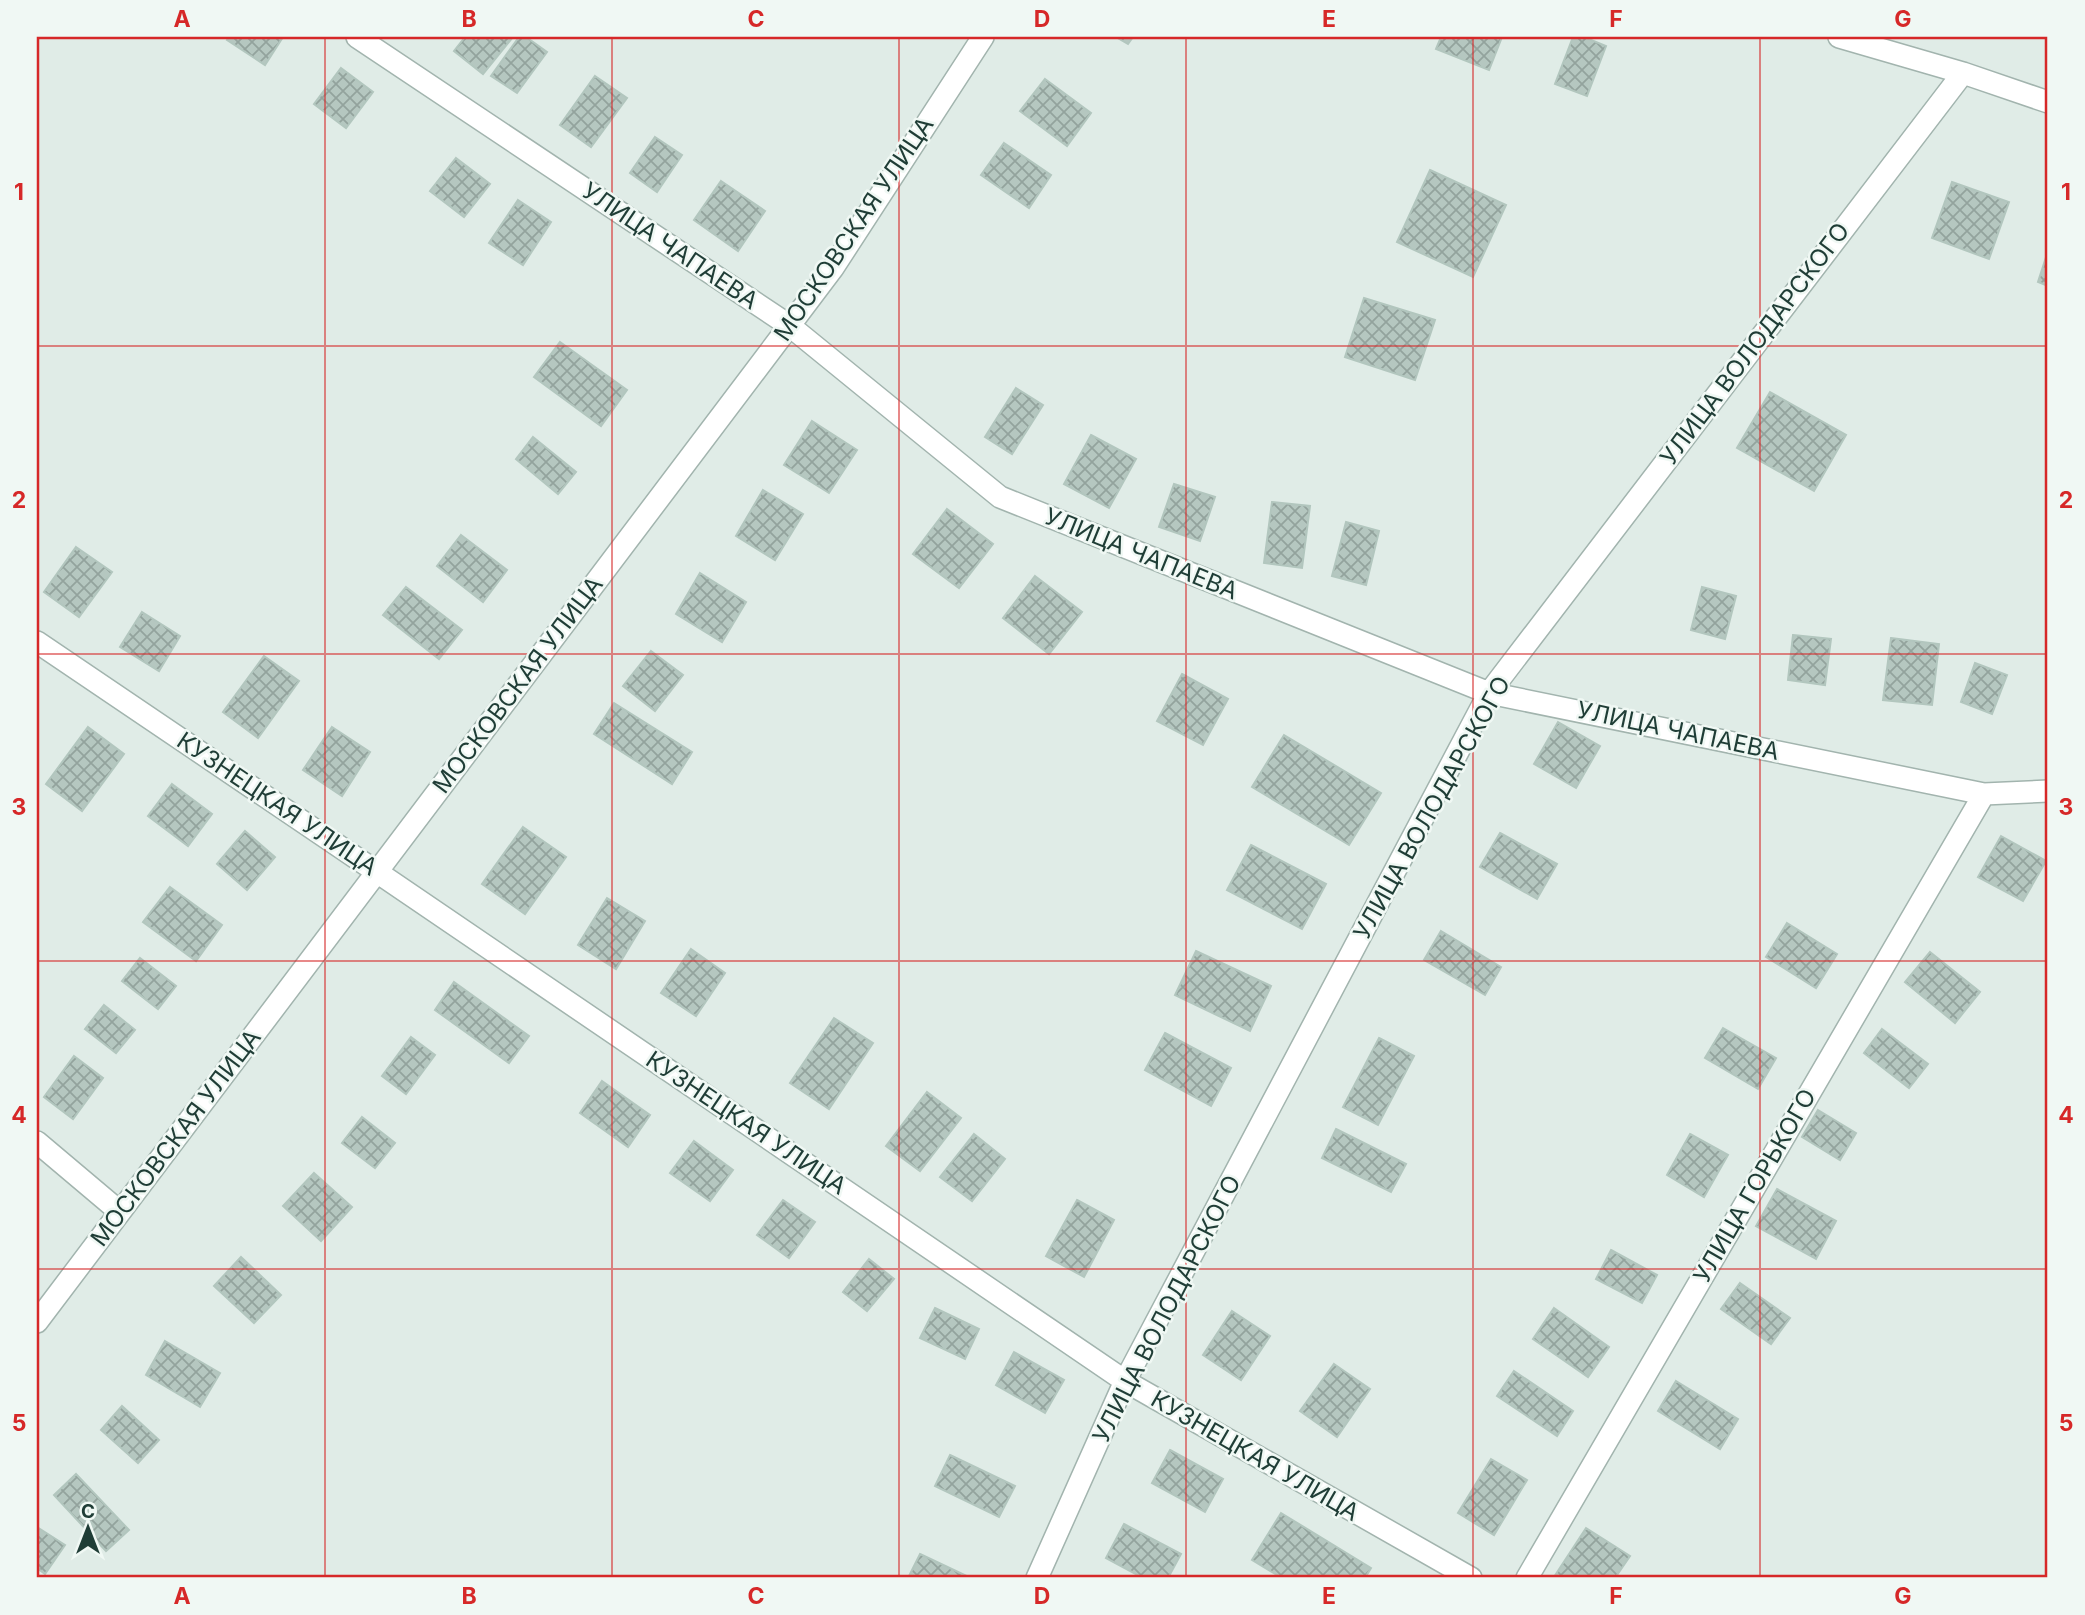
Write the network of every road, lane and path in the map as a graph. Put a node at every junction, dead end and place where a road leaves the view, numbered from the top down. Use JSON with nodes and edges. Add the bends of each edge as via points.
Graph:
{"nodes":[{"id":1,"x":357,"y":37,"type":"edge"},
{"id":2,"x":984,"y":37,"type":"edge"},
{"id":3,"x":1839,"y":37,"type":"edge"},
{"id":4,"x":1962,"y":72,"type":"junction"},
{"id":5,"x":2048,"y":102,"type":"edge"},
{"id":6,"x":790,"y":326,"type":"junction"},
{"id":7,"x":37,"y":642,"type":"edge"},
{"id":8,"x":1489,"y":693,"type":"junction"},
{"id":9,"x":2048,"y":791,"type":"edge"},
{"id":10,"x":1984,"y":794,"type":"junction"},
{"id":11,"x":377,"y":872,"type":"junction"},
{"id":12,"x":37,"y":1142,"type":"edge"},
{"id":13,"x":120,"y":1212,"type":"junction"},
{"id":14,"x":37,"y":1322,"type":"edge"},
{"id":15,"x":1125,"y":1381,"type":"junction"},
{"id":16,"x":1037,"y":1578,"type":"edge"},
{"id":17,"x":1471,"y":1578,"type":"edge"},
{"id":18,"x":1527,"y":1578,"type":"edge"}],
"edges":[{"from":1,"to":6,"type":"street","name":"УЛИЦА ЧАПАЕВА"},
{"from":2,"to":6,"type":"street","name":"МОСКОВСКАЯ УЛИЦА"},
{"from":3,"to":4,"type":"street"},
{"from":4,"to":5,"type":"street"},
{"from":4,"to":8,"type":"street","name":"УЛИЦА ВОЛОДАРСКОГО"},
{"from":6,"to":8,"type":"street","name":"УЛИЦА ЧАПАЕВА","via":[[1000,498]]},
{"from":6,"to":11,"type":"street","name":"МОСКОВСКАЯ УЛИЦА"},
{"from":7,"to":11,"type":"street","name":"КУЗНЕЦКАЯ УЛИЦА"},
{"from":8,"to":10,"type":"street","name":"УЛИЦА ЧАПАЕВА"},
{"from":8,"to":15,"type":"street","name":"УЛИЦА ВОЛОДАРСКОГО"},
{"from":9,"to":10,"type":"street","name":"УЛИЦА ЧАПАЕВА"},
{"from":10,"to":18,"type":"street","name":"УЛИЦА ГОРЬКОГО"},
{"from":11,"to":13,"type":"street","name":"МОСКОВСКАЯ УЛИЦА"},
{"from":11,"to":15,"type":"street","name":"КУЗНЕЦКАЯ УЛИЦА"},
{"from":12,"to":13,"type":"street"},
{"from":13,"to":14,"type":"street","name":"МОСКОВСКАЯ УЛИЦА"},
{"from":15,"to":16,"type":"street","name":"УЛИЦА ВОЛОДАРСКОГО"},
{"from":15,"to":17,"type":"street","name":"КУЗНЕЦКАЯ УЛИЦА"}]}
